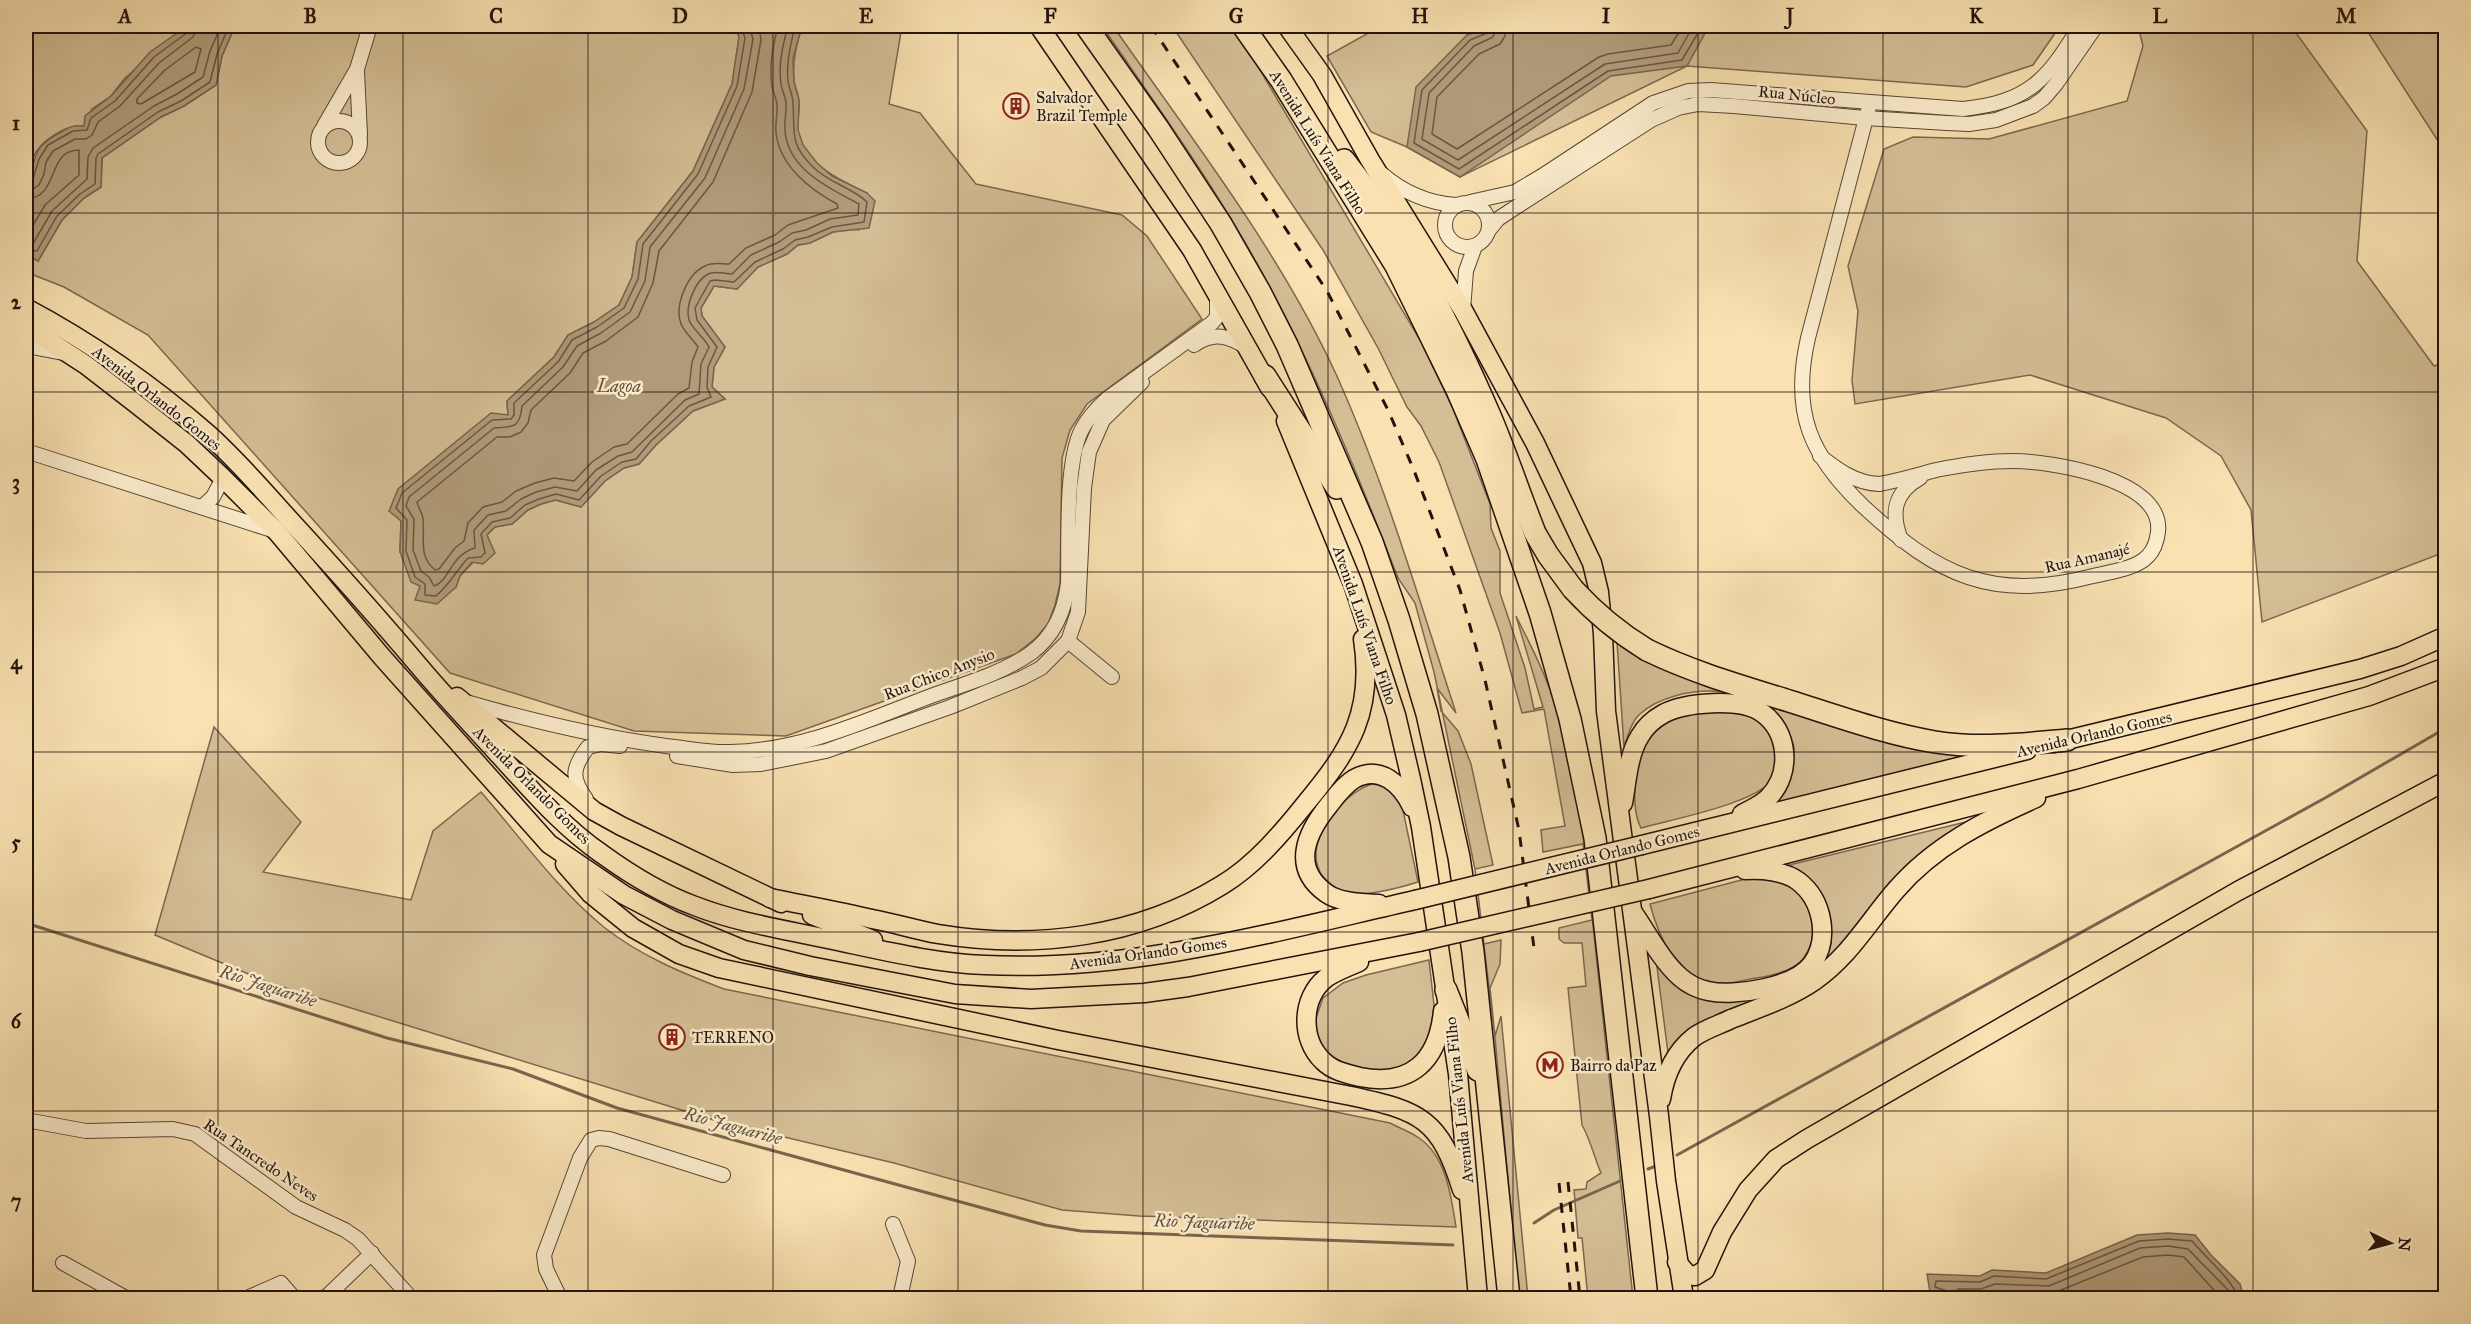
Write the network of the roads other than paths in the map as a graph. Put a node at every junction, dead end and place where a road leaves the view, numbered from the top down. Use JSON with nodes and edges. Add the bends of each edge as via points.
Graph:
{"nodes":[{"id":1,"x":370,"y":26,"type":"edge"},
{"id":2,"x":1039,"y":26,"type":"edge"},
{"id":3,"x":1086,"y":26,"type":"edge"},
{"id":4,"x":1243,"y":26,"type":"edge"},
{"id":5,"x":1287,"y":26,"type":"edge"},
{"id":6,"x":1294,"y":26,"type":"edge"},
{"id":7,"x":2080,"y":26,"type":"edge"},
{"id":8,"x":2096,"y":26,"type":"edge"},
{"id":9,"x":357,"y":69,"type":"junction"},
{"id":10,"x":1322,"y":75,"type":"junction"},
{"id":11,"x":1281,"y":80,"type":"junction"},
{"id":12,"x":1870,"y":103,"type":"junction"},
{"id":13,"x":1865,"y":118,"type":"junction"},
{"id":14,"x":321,"y":131,"type":"junction"},
{"id":15,"x":360,"y":136,"type":"junction"},
{"id":16,"x":1370,"y":160,"type":"junction"},
{"id":17,"x":1470,"y":202,"type":"junction"},
{"id":18,"x":1456,"y":205,"type":"junction"},
{"id":19,"x":1489,"y":230,"type":"junction"},
{"id":20,"x":1475,"y":246,"type":"junction"},
{"id":21,"x":1217,"y":292,"type":"junction"},
{"id":22,"x":26,"y":300,"type":"edge"},
{"id":23,"x":26,"y":308,"type":"edge"},
{"id":24,"x":1463,"y":310,"type":"junction"},
{"id":25,"x":51,"y":322,"type":"junction"},
{"id":26,"x":26,"y":326,"type":"edge"},
{"id":27,"x":29,"y":346,"type":"edge"},
{"id":28,"x":1250,"y":349,"type":"junction"},
{"id":29,"x":70,"y":354,"type":"junction"},
{"id":30,"x":1264,"y":376,"type":"junction"},
{"id":31,"x":26,"y":451,"type":"edge"},
{"id":32,"x":1820,"y":456,"type":"junction"},
{"id":33,"x":1934,"y":471,"type":"junction"},
{"id":34,"x":223,"y":478,"type":"junction"},
{"id":35,"x":202,"y":507,"type":"junction"},
{"id":36,"x":276,"y":532,"type":"junction"},
{"id":37,"x":1372,"y":542,"type":"junction"},
{"id":38,"x":1902,"y":542,"type":"junction"},
{"id":39,"x":1353,"y":584,"type":"junction"},
{"id":40,"x":1053,"y":627,"type":"junction"},
{"id":41,"x":2445,"y":636,"type":"edge"},
{"id":42,"x":1068,"y":641,"type":"junction"},
{"id":43,"x":2445,"y":667,"type":"edge"},
{"id":44,"x":1112,"y":677,"type":"dead end"},
{"id":45,"x":433,"y":682,"type":"junction"},
{"id":46,"x":465,"y":702,"type":"junction"},
{"id":47,"x":2067,"y":740,"type":"junction"},
{"id":48,"x":2078,"y":779,"type":"junction"},
{"id":49,"x":2445,"y":781,"type":"edge"},
{"id":50,"x":594,"y":811,"type":"junction"},
{"id":51,"x":1620,"y":819,"type":"junction"},
{"id":52,"x":1421,"y":827,"type":"junction"},
{"id":53,"x":1698,"y":832,"type":"junction"},
{"id":54,"x":549,"y":844,"type":"junction"},
{"id":55,"x":1713,"y":872,"type":"junction"},
{"id":56,"x":770,"y":898,"type":"junction"},
{"id":57,"x":1390,"y":905,"type":"junction"},
{"id":58,"x":1632,"y":911,"type":"junction"},
{"id":59,"x":1400,"y":946,"type":"junction"},
{"id":60,"x":918,"y":958,"type":"junction"},
{"id":61,"x":1446,"y":986,"type":"junction"},
{"id":62,"x":1488,"y":1093,"type":"junction"},
{"id":63,"x":1659,"y":1119,"type":"junction"},
{"id":64,"x":26,"y":1120,"type":"edge"},
{"id":65,"x":723,"y":1175,"type":"dead end"},
{"id":66,"x":893,"y":1224,"type":"dead end"},
{"id":67,"x":1472,"y":1226,"type":"junction"},
{"id":68,"x":372,"y":1253,"type":"junction"},
{"id":69,"x":1677,"y":1262,"type":"junction"},
{"id":70,"x":63,"y":1263,"type":"dead end"},
{"id":71,"x":1477,"y":1296,"type":"edge"},
{"id":72,"x":126,"y":1299,"type":"edge"},
{"id":73,"x":248,"y":1299,"type":"edge"},
{"id":74,"x":294,"y":1299,"type":"edge"},
{"id":75,"x":325,"y":1299,"type":"edge"},
{"id":76,"x":411,"y":1299,"type":"edge"},
{"id":77,"x":560,"y":1299,"type":"edge"},
{"id":78,"x":900,"y":1299,"type":"edge"},
{"id":79,"x":1509,"y":1299,"type":"edge"},
{"id":80,"x":1647,"y":1299,"type":"edge"},
{"id":81,"x":1684,"y":1299,"type":"edge"}],
"edges":[{"from":1,"to":9,"type":"street"},
{"from":2,"to":21,"type":"main road","name":"Avenida Luís Viana Filho"},
{"from":3,"to":37,"type":"highway","name":"Avenida Luís Viana Filho","via":[[1221,224],[1260,292]]},
{"from":4,"to":11,"type":"highway","name":"Avenida Luís Viana Filho"},
{"from":5,"to":10,"type":"main road","name":"Avenida Luís Viana Filho"},
{"from":6,"to":10,"type":"main road","name":"Avenida Luís Viana Filho"},
{"from":7,"to":12,"type":"street","name":"Rua Núcleo","via":[[2048,74],[2010,99],[1963,109]]},
{"from":8,"to":13,"type":"street","name":"Rua Núcleo","via":[[2050,91],[2016,114],[1969,124]]},
{"from":9,"to":14,"type":"street"},
{"from":9,"to":15,"type":"street"},
{"from":10,"to":16,"type":"main road","name":"Avenida Luís Viana Filho"},
{"from":11,"to":47,"type":"highway","bridge":true,"via":[[1368,191],[1421,273],[1492,420],[1535,533],[1589,607],[1625,637],[1676,664],[1875,728],[1935,742],[1988,746]]},
{"from":11,"to":80,"type":"highway","name":"Avenida Luís Viana Filho","via":[[1396,266],[1457,390],[1487,459],[1543,623],[1570,719],[1595,838]]},
{"from":12,"to":13,"type":"street","name":"Rua Amanajé"},
{"from":12,"to":17,"type":"street","name":"Rua Núcleo","via":[[1688,91],[1653,103],[1515,192]]},
{"from":13,"to":19,"type":"street","name":"Rua Núcleo","via":[[1698,104],[1678,108],[1652,120],[1510,211]]},
{"from":13,"to":32,"type":"street","name":"Rua Amanajé","via":[[1801,374],[1804,411]]},
{"from":14,"to":15,"type":"street","via":[[339,120],[352,125]]},
{"from":14,"to":15,"type":"street","via":[[320,150],[335,163],[355,156]]},
{"from":16,"to":18,"type":"street","via":[[1383,175],[1411,194]]},
{"from":16,"to":24,"type":"main road","name":"Avenida Luís Viana Filho"},
{"from":17,"to":18,"type":"street"},
{"from":17,"to":19,"type":"street","via":[[1483,209]]},
{"from":18,"to":20,"type":"street","via":[[1446,216],[1445,231],[1454,243]]},
{"from":19,"to":20,"type":"street"},
{"from":20,"to":24,"type":"street","via":[[1466,271]]},
{"from":21,"to":28,"type":"main road","name":"Avenida Luís Viana Filho"},
{"from":21,"to":40,"type":"street","name":"Rua Chico Anysio","via":[[1218,310],[1212,323],[1107,399],[1082,429],[1072,464],[1066,600]]},
{"from":22,"to":25,"type":"street","name":"Avenida Orlando Gomes"},
{"from":23,"to":25,"type":"main road","name":"Avenida Orlando Gomes"},
{"from":24,"to":51,"type":"main road","name":"Avenida Luís Viana Filho","via":[[1535,443],[1592,563],[1599,592],[1606,711]]},
{"from":25,"to":45,"type":"main road","name":"Avenida Orlando Gomes","via":[[94,348],[208,434]]},
{"from":26,"to":29,"type":"main road","name":"Avenida Orlando Gomes"},
{"from":27,"to":29,"type":"street","name":"Avenida Orlando Gomes"},
{"from":28,"to":30,"type":"main road","name":"Avenida Luís Viana Filho"},
{"from":28,"to":42,"type":"street","name":"Rua Chico Anysio","via":[[1229,337],[1203,339],[1132,390],[1103,420],[1086,467],[1080,593]]},
{"from":29,"to":34,"type":"main road","name":"Avenida Orlando Gomes","via":[[187,444]]},
{"from":30,"to":37,"type":"highway"},
{"from":30,"to":39,"type":"main road","name":"Avenida Luís Viana Filho"},
{"from":31,"to":35,"type":"street"},
{"from":32,"to":33,"type":"street","name":"Rua Amanajé","via":[[1848,476],[1869,483],[1890,483]]},
{"from":32,"to":38,"type":"street","name":"Rua Amanajé","via":[[1843,487]]},
{"from":33,"to":38,"type":"street","name":"Rua Amanajé","via":[[1909,484],[1898,496],[1895,518]]},
{"from":33,"to":38,"type":"street","name":"Rua Amanajé","via":[[1980,462],[2014,461],[2092,475],[2129,488],[2147,500],[2157,516],[2158,537],[2154,549],[2140,563],[2090,577],[2026,587],[1977,582],[1949,571]]},
{"from":34,"to":35,"type":"street","via":[[213,497]]},
{"from":34,"to":36,"type":"main road","name":"Avenida Orlando Gomes"},
{"from":35,"to":36,"type":"street"},
{"from":36,"to":54,"type":"main road","name":"Avenida Orlando Gomes"},
{"from":37,"to":62,"type":"highway","name":"Avenida Luís Viana Filho","via":[[1427,714],[1446,795],[1473,952]]},
{"from":39,"to":52,"type":"main road","name":"Avenida Luís Viana Filho","via":[[1395,715]]},
{"from":39,"to":56,"type":"main road","via":[[1366,660],[1365,695],[1358,725],[1344,752],[1282,834],[1224,884],[1193,901],[1144,922],[1106,932],[1008,941],[938,934]]},
{"from":40,"to":42,"type":"street","via":[[1068,628]]},
{"from":40,"to":46,"type":"street","name":"Rua Chico Anysio","via":[[1031,653],[994,673],[813,740],[748,751],[713,752],[647,743],[533,722]]},
{"from":41,"to":47,"type":"main road","name":"Avenida Orlando Gomes","via":[[2360,669]]},
{"from":42,"to":44,"type":"street"},
{"from":42,"to":50,"type":"street","name":"Rua Chico Anysio","via":[[1041,668],[1022,678],[902,725],[786,760],[733,765],[633,747],[588,747],[574,775]]},
{"from":43,"to":48,"type":"main road","name":"Avenida Orlando Gomes","via":[[2368,696]]},
{"from":45,"to":46,"type":"main road"},
{"from":45,"to":60,"type":"main road","name":"Avenida Orlando Gomes","via":[[577,834],[647,883],[697,907],[741,920]]},
{"from":46,"to":50,"type":"main road"},
{"from":47,"to":53,"type":"main road","name":"Avenida Orlando Gomes"},
{"from":48,"to":55,"type":"main road","name":"Avenida Orlando Gomes"},
{"from":48,"to":63,"type":"main road","via":[[1975,827],[1943,847],[1904,881],[1857,942],[1814,981],[1695,1036],[1675,1056],[1668,1071]]},
{"from":49,"to":69,"type":"main road","via":[[2238,891],[1807,1139],[1776,1159],[1748,1190],[1722,1232],[1705,1270],[1688,1275]]},
{"from":50,"to":56,"type":"main road"},
{"from":51,"to":53,"type":"main road","via":[[1633,751],[1650,723],[1678,708],[1744,704],[1760,711],[1774,724],[1783,745],[1785,761],[1778,786],[1754,808]]},
{"from":51,"to":58,"type":"main road","name":"Avenida Luís Viana Filho"},
{"from":52,"to":57,"type":"main road","via":[[1403,789],[1395,782],[1371,775],[1347,785],[1317,820],[1307,839],[1309,872],[1326,893],[1349,901]]},
{"from":52,"to":61,"type":"main road","name":"Avenida Luís Viana Filho"},
{"from":53,"to":57,"type":"main road","name":"Avenida Orlando Gomes","bridge":true},
{"from":54,"to":59,"type":"main road","name":"Avenida Orlando Gomes","via":[[624,895],[744,950],[955,994],[1031,999],[1144,993]]},
{"from":54,"to":67,"type":"main road","via":[[591,894],[633,928],[679,954],[719,968],[1406,1110],[1428,1124],[1444,1144]]},
{"from":55,"to":58,"type":"main road","via":[[1777,872],[1798,880],[1811,895],[1820,910],[1820,948],[1800,975],[1739,992],[1706,991],[1679,976]]},
{"from":55,"to":59,"type":"main road","name":"Avenida Orlando Gomes","bridge":true},
{"from":56,"to":60,"type":"main road"},
{"from":57,"to":60,"type":"main road","name":"Avenida Orlando Gomes","via":[[1217,945],[1086,964],[1031,967]]},
{"from":58,"to":63,"type":"main road","name":"Avenida Luís Viana Filho"},
{"from":59,"to":61,"type":"main road","via":[[1326,978],[1312,996],[1306,1024],[1309,1038],[1333,1069],[1378,1080],[1400,1078],[1413,1071],[1436,1045]]},
{"from":61,"to":62,"type":"highway"},
{"from":61,"to":67,"type":"main road","name":"Avenida Luís Viana Filho"},
{"from":62,"to":79,"type":"highway","name":"Avenida Luís Viana Filho"},
{"from":63,"to":69,"type":"main road","name":"Avenida Luís Viana Filho"},
{"from":64,"to":68,"type":"street","name":"Rua Tancredo Neves","via":[[86,1131],[188,1131],[296,1207],[345,1230]]},
{"from":65,"to":77,"type":"street","via":[[609,1139],[591,1140],[580,1158],[544,1255]]},
{"from":66,"to":78,"type":"street","via":[[908,1261]]},
{"from":67,"to":71,"type":"main road","name":"Avenida Luís Viana Filho"},
{"from":68,"to":75,"type":"street"},
{"from":68,"to":76,"type":"street","name":"Rua Tancredo Neves"},
{"from":69,"to":81,"type":"main road","name":"Avenida Luís Viana Filho"},
{"from":70,"to":72,"type":"street"},
{"from":73,"to":74,"type":"street","via":[[280,1283]]}]}
